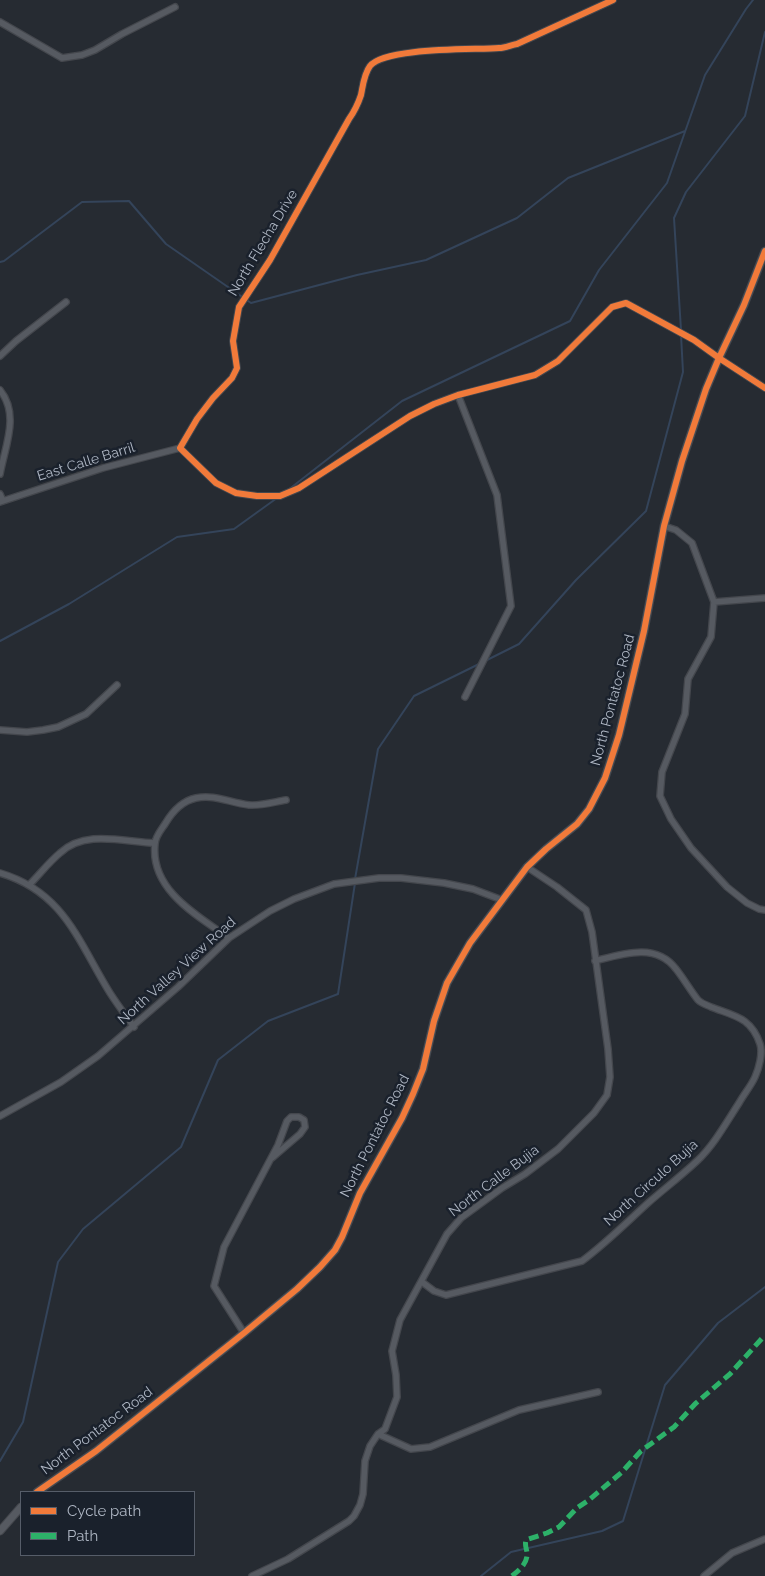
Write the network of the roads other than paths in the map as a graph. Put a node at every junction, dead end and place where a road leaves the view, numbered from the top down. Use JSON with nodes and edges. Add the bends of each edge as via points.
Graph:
{"nodes":[{"id":1,"x":613,"y":0,"type":"edge"},
{"id":2,"x":175,"y":7,"type":"dead end"},
{"id":3,"x":0,"y":22,"type":"edge"},
{"id":4,"x":765,"y":251,"type":"edge"},
{"id":5,"x":66,"y":302,"type":"dead end"},
{"id":6,"x":0,"y":356,"type":"edge"},
{"id":7,"x":719,"y":358,"type":"junction"},
{"id":8,"x":765,"y":388,"type":"edge"},
{"id":9,"x":0,"y":390,"type":"edge"},
{"id":10,"x":458,"y":395,"type":"junction"},
{"id":11,"x":180,"y":448,"type":"junction"},
{"id":12,"x":0,"y":474,"type":"edge"},
{"id":13,"x":0,"y":494,"type":"edge"},
{"id":14,"x":1,"y":502,"type":"edge"},
{"id":15,"x":664,"y":526,"type":"junction"},
{"id":16,"x":765,"y":598,"type":"edge"},
{"id":17,"x":714,"y":602,"type":"junction"},
{"id":18,"x":117,"y":685,"type":"dead end"},
{"id":19,"x":465,"y":697,"type":"dead end"},
{"id":20,"x":0,"y":730,"type":"edge"},
{"id":21,"x":286,"y":800,"type":"dead end"},
{"id":22,"x":154,"y":844,"type":"junction"},
{"id":23,"x":527,"y":868,"type":"junction"},
{"id":24,"x":0,"y":873,"type":"edge"},
{"id":25,"x":30,"y":884,"type":"junction"},
{"id":26,"x":502,"y":900,"type":"junction"},
{"id":27,"x":765,"y":910,"type":"edge"},
{"id":28,"x":229,"y":938,"type":"junction"},
{"id":29,"x":596,"y":961,"type":"junction"},
{"id":30,"x":134,"y":1027,"type":"junction"},
{"id":31,"x":0,"y":1116,"type":"edge"},
{"id":32,"x":272,"y":1158,"type":"junction"},
{"id":33,"x":422,"y":1282,"type":"junction"},
{"id":34,"x":244,"y":1333,"type":"junction"},
{"id":35,"x":598,"y":1392,"type":"dead end"},
{"id":36,"x":378,"y":1434,"type":"junction"},
{"id":37,"x":38,"y":1491,"type":"edge"},
{"id":38,"x":20,"y":1508,"type":"edge"},
{"id":39,"x":0,"y":1531,"type":"edge"},
{"id":40,"x":765,"y":1540,"type":"edge"},
{"id":41,"x":252,"y":1576,"type":"edge"},
{"id":42,"x":704,"y":1576,"type":"edge"}],
"edges":[{"from":1,"to":11,"type":"street","name":"North Flecha Drive","via":[[509,46],[435,49],[391,56],[370,66],[349,120],[270,260],[239,307],[233,341],[237,368],[197,419]]},
{"from":2,"to":3,"type":"street","via":[[95,50],[62,58]]},
{"from":4,"to":7,"type":"street","name":"North Pontatoc Road"},
{"from":5,"to":6,"type":"street"},
{"from":7,"to":8,"type":"street"},
{"from":7,"to":10,"type":"street","via":[[694,340],[626,303],[612,307],[558,361],[535,375]]},
{"from":7,"to":15,"type":"street","name":"North Pontatoc Road","via":[[682,461]]},
{"from":9,"to":12,"type":"street","via":[[11,415]]},
{"from":10,"to":11,"type":"street","via":[[410,416],[299,488],[280,496],[236,493],[216,483]]},
{"from":10,"to":19,"type":"street","via":[[497,495],[511,606]]},
{"from":11,"to":14,"type":"street","name":"East Calle Barril","via":[[103,468]]},
{"from":13,"to":14,"type":"street"},
{"from":15,"to":17,"type":"street","via":[[676,530],[692,543]]},
{"from":15,"to":23,"type":"street","name":"North Pontatoc Road","via":[[644,631],[619,735],[604,778],[584,816]]},
{"from":16,"to":17,"type":"street"},
{"from":17,"to":27,"type":"street","via":[[711,637],[688,679],[684,714],[662,772],[660,796],[691,848],[726,887],[747,903]]},
{"from":18,"to":20,"type":"street","via":[[86,714],[58,727],[27,732]]},
{"from":21,"to":22,"type":"street","via":[[250,805],[218,797],[194,798],[170,815]]},
{"from":22,"to":25,"type":"street","via":[[93,838],[75,842],[60,852]]},
{"from":22,"to":28,"type":"street","via":[[162,880],[175,897]]},
{"from":23,"to":26,"type":"street","name":"North Pontatoc Road"},
{"from":23,"to":29,"type":"street","name":"North Calle Bujia","via":[[586,910]]},
{"from":24,"to":25,"type":"street"},
{"from":25,"to":30,"type":"street","via":[[70,923]]},
{"from":26,"to":28,"type":"street","name":"North Valley View Road","via":[[444,883],[401,878],[359,880],[334,884],[294,900],[270,911]]},
{"from":26,"to":34,"type":"street","name":"North Pontatoc Road","via":[[470,943],[447,983],[413,1094],[360,1193],[335,1250],[297,1289]]},
{"from":28,"to":30,"type":"street","name":"North Valley View Road"},
{"from":29,"to":33,"type":"street","name":"North Calle Bujia","via":[[608,1049],[610,1077],[606,1096],[594,1113],[558,1149],[461,1218],[447,1234]]},
{"from":29,"to":33,"type":"street","name":"North Circulo Bujia","via":[[631,952],[662,956],[675,967],[700,1002],[733,1014],[752,1028],[761,1045],[755,1078],[697,1161],[582,1260],[446,1295]]},
{"from":30,"to":31,"type":"street","name":"North Valley View Road","via":[[61,1082]]},
{"from":32,"to":32,"type":"street","via":[[300,1134],[305,1127],[304,1120],[299,1117],[287,1121]]},
{"from":32,"to":34,"type":"street","via":[[224,1247],[214,1286]]},
{"from":33,"to":36,"type":"street","name":"North Calle Bujia","via":[[400,1320],[392,1351],[397,1397],[384,1429]]},
{"from":34,"to":37,"type":"street","name":"North Pontatoc Road","via":[[96,1451]]},
{"from":35,"to":36,"type":"street","via":[[519,1410],[430,1447],[411,1449]]},
{"from":36,"to":41,"type":"street","name":"North Calle Bujia","via":[[365,1461],[363,1494],[354,1516],[288,1559]]},
{"from":38,"to":39,"type":"street"},
{"from":40,"to":42,"type":"street","via":[[732,1553]]}]}
